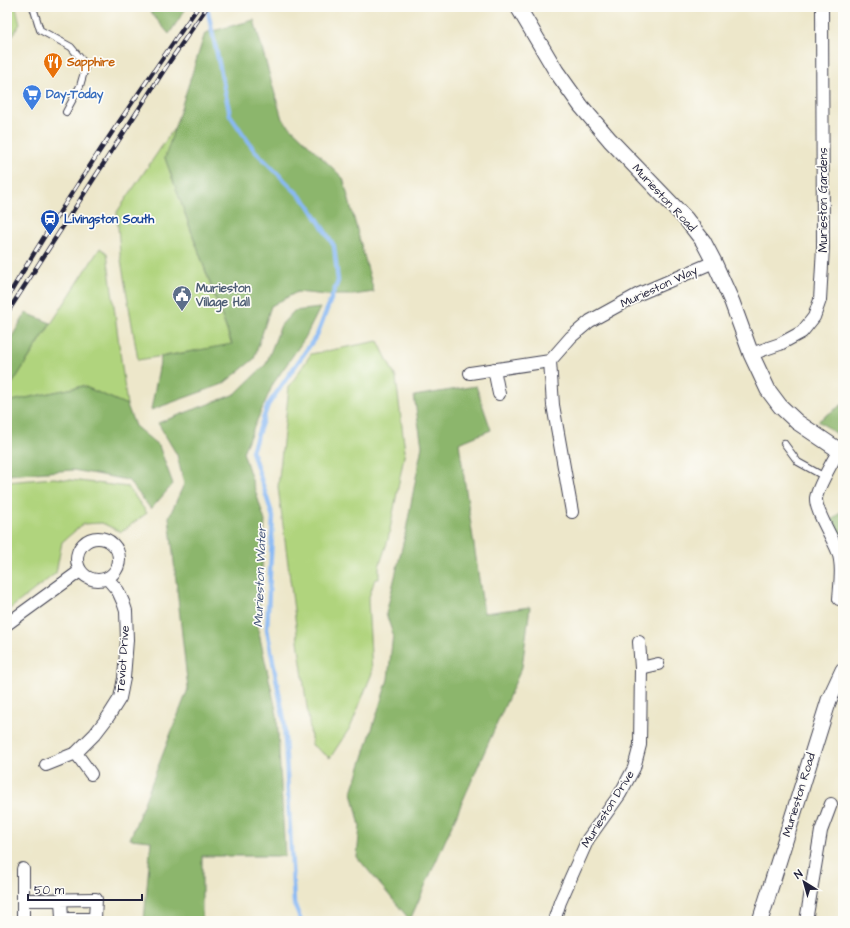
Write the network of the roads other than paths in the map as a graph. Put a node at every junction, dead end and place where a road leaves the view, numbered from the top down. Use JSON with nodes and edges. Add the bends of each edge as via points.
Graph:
{"nodes":[{"id":1,"x":33,"y":7,"type":"edge"},
{"id":2,"x":518,"y":7,"type":"edge"},
{"id":3,"x":822,"y":7,"type":"edge"},
{"id":4,"x":66,"y":112,"type":"dead end"},
{"id":5,"x":714,"y":262,"type":"junction"},
{"id":6,"x":751,"y":354,"type":"junction"},
{"id":7,"x":550,"y":360,"type":"junction"},
{"id":8,"x":494,"y":369,"type":"junction"},
{"id":9,"x":470,"y":373,"type":"dead end"},
{"id":10,"x":499,"y":394,"type":"dead end"},
{"id":11,"x":784,"y":443,"type":"dead end"},
{"id":12,"x":841,"y":451,"type":"edge"},
{"id":13,"x":825,"y":477,"type":"junction"},
{"id":14,"x":572,"y":512,"type":"dead end"},
{"id":15,"x":80,"y":571,"type":"junction"},
{"id":16,"x":107,"y":578,"type":"junction"},
{"id":17,"x":839,"y":599,"type":"dead end"},
{"id":18,"x":7,"y":624,"type":"edge"},
{"id":19,"x":639,"y":642,"type":"dead end"},
{"id":20,"x":658,"y":664,"type":"dead end"},
{"id":21,"x":641,"y":668,"type":"junction"},
{"id":22,"x":843,"y":670,"type":"edge"},
{"id":23,"x":76,"y":753,"type":"junction"},
{"id":24,"x":46,"y":765,"type":"dead end"},
{"id":25,"x":91,"y":774,"type":"dead end"},
{"id":26,"x":831,"y":804,"type":"dead end"},
{"id":27,"x":23,"y":869,"type":"dead end"},
{"id":28,"x":61,"y":899,"type":"dead end"},
{"id":29,"x":23,"y":900,"type":"junction"},
{"id":30,"x":23,"y":921,"type":"edge"},
{"id":31,"x":554,"y":921,"type":"edge"},
{"id":32,"x":760,"y":921,"type":"edge"},
{"id":33,"x":806,"y":921,"type":"edge"}],
"edges":[{"from":1,"to":4,"type":"lane","via":[[40,30],[71,47],[86,65],[80,86]]},
{"from":2,"to":5,"type":"street","name":"Murieston Road","via":[[556,71],[581,106],[686,219],[703,241]]},
{"from":3,"to":6,"type":"street","name":"Murieston Gardens","via":[[823,248],[820,300],[814,317],[802,332],[780,344]]},
{"from":5,"to":6,"type":"street","name":"Murieston Road"},
{"from":5,"to":7,"type":"street","name":"Murieston Way","via":[[639,294],[590,321]]},
{"from":6,"to":12,"type":"street","name":"Murieston Road","via":[[768,390],[780,406],[797,422]]},
{"from":7,"to":8,"type":"street"},
{"from":7,"to":14,"type":"street","via":[[553,405]]},
{"from":8,"to":9,"type":"street"},
{"from":8,"to":10,"type":"street"},
{"from":11,"to":13,"type":"lane","via":[[798,462]]},
{"from":12,"to":13,"type":"street","name":"Murieston Road"},
{"from":13,"to":17,"type":"street","name":"Murieston Road","via":[[816,498],[819,512],[838,553]]},
{"from":15,"to":16,"type":"street","via":[[92,579]]},
{"from":15,"to":16,"type":"street","via":[[76,556],[82,544],[88,540],[103,538],[113,544],[118,552],[117,569]]},
{"from":15,"to":18,"type":"street"},
{"from":16,"to":23,"type":"street","name":"Teviot Drive","via":[[118,591],[126,611],[124,678],[120,698],[108,717]]},
{"from":19,"to":21,"type":"street","name":"Murieston Drive"},
{"from":20,"to":21,"type":"street"},
{"from":21,"to":31,"type":"street","name":"Murieston Drive","via":[[640,745],[634,768],[620,794],[588,839]]},
{"from":22,"to":32,"type":"street","name":"Murieston Road","via":[[830,700]]},
{"from":23,"to":24,"type":"street","name":"Teviot Drive"},
{"from":23,"to":25,"type":"street"},
{"from":26,"to":33,"type":"street","via":[[820,831]]},
{"from":27,"to":29,"type":"street"},
{"from":28,"to":29,"type":"street"},
{"from":29,"to":30,"type":"street"}]}
